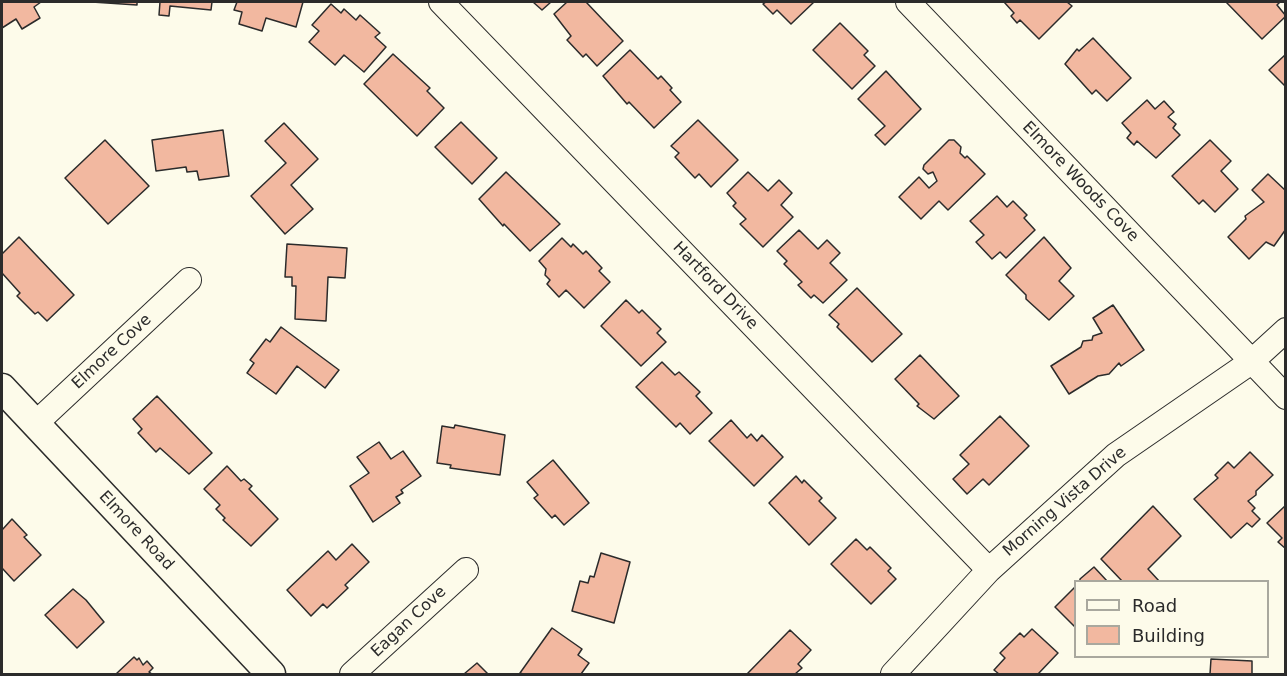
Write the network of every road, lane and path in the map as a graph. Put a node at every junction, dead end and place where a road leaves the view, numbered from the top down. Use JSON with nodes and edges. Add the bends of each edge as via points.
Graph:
{"nodes":[{"id":1,"x":441,"y":2,"type":"edge"},
{"id":2,"x":908,"y":2,"type":"edge"},
{"id":3,"x":189,"y":280,"type":"dead end"},
{"id":4,"x":1286,"y":330,"type":"edge"},
{"id":5,"x":1251,"y":362,"type":"junction"},
{"id":6,"x":2,"y":388,"type":"edge"},
{"id":7,"x":1286,"y":397,"type":"edge"},
{"id":8,"x":35,"y":424,"type":"junction"},
{"id":9,"x":466,"y":570,"type":"dead end"},
{"id":10,"x":989,"y":570,"type":"junction"},
{"id":11,"x":271,"y":675,"type":"edge"},
{"id":12,"x":352,"y":675,"type":"edge"},
{"id":13,"x":893,"y":675,"type":"edge"}],
"edges":[{"from":1,"to":10,"type":"street","name":"Hartford Drive"},
{"from":2,"to":5,"type":"street","name":"Elmore Woods Cove"},
{"from":3,"to":8,"type":"street","name":"Elmore Cove"},
{"from":4,"to":5,"type":"street","name":"Morning Vista Drive"},
{"from":5,"to":7,"type":"street","name":"Elmore Woods Cove"},
{"from":5,"to":10,"type":"street","name":"Morning Vista Drive","via":[[1116,455]]},
{"from":6,"to":8,"type":"street","name":"Elmore Road"},
{"from":8,"to":11,"type":"street","name":"Elmore Road"},
{"from":9,"to":12,"type":"street","name":"Eagan Cove"},
{"from":10,"to":13,"type":"street","name":"Morning Vista Drive"}]}
